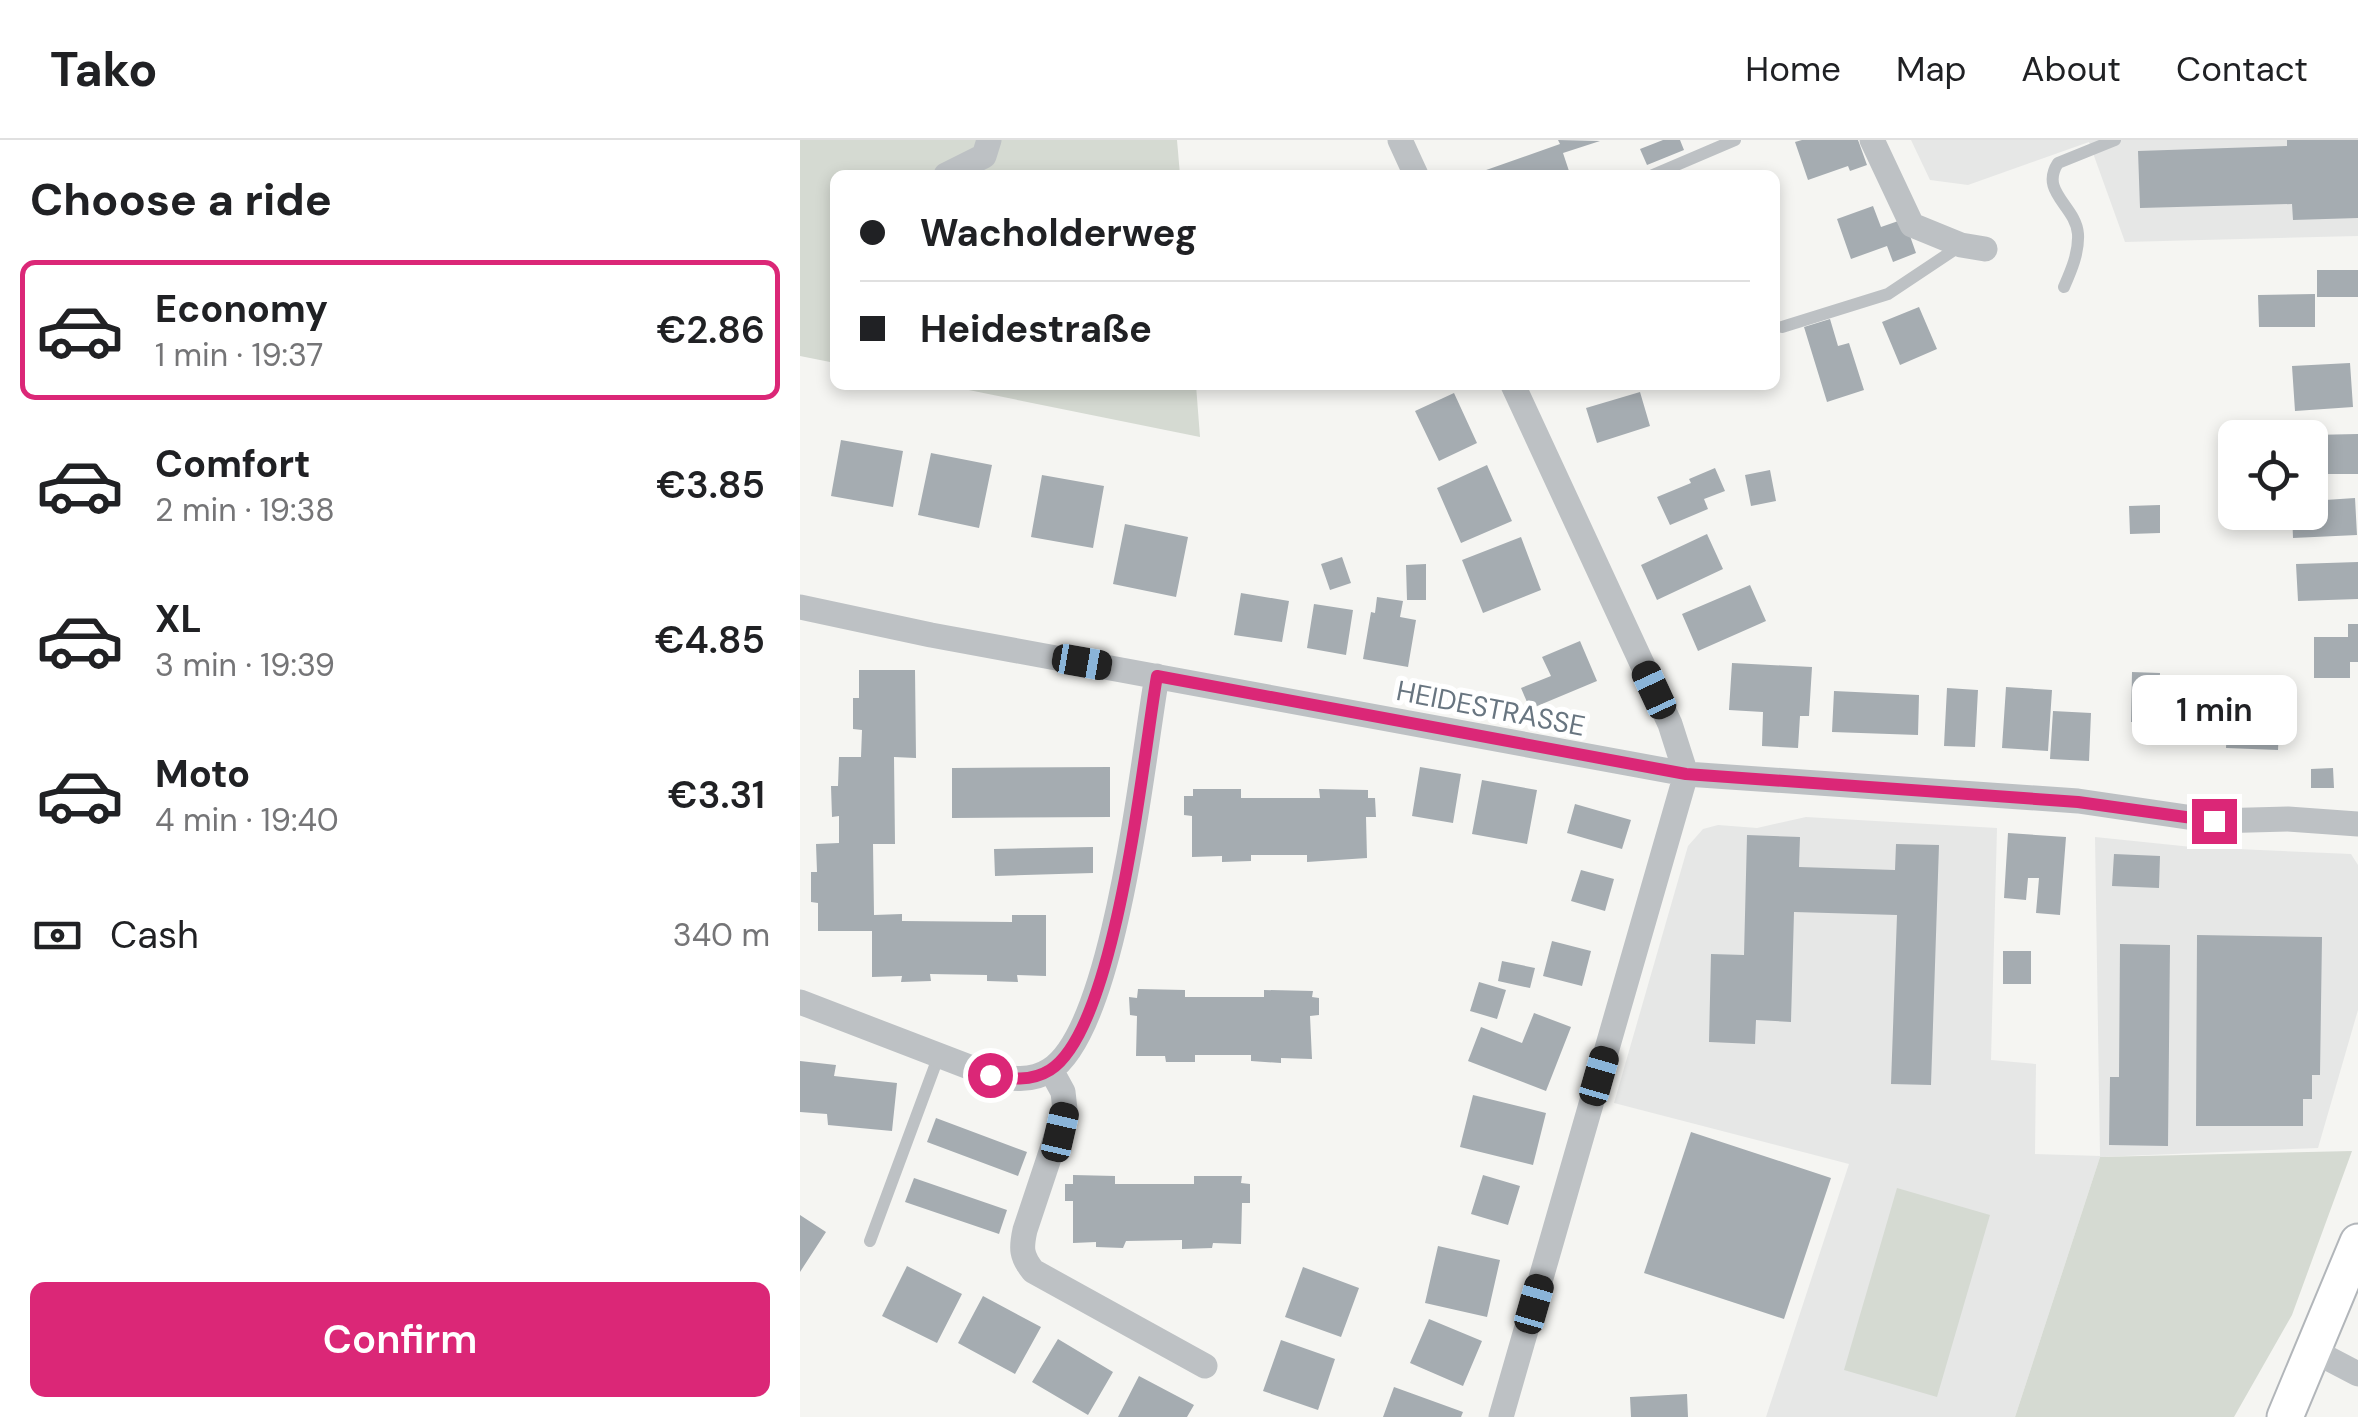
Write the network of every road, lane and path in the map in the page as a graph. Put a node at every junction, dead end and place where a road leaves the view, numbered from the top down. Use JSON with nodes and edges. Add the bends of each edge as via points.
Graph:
{"nodes":[{"id":1,"x":993,"y":140,"type":"edge"},
{"id":2,"x":1400,"y":140,"type":"edge"},
{"id":3,"x":1735,"y":140,"type":"edge"},
{"id":4,"x":1872,"y":140,"type":"edge"},
{"id":5,"x":2116,"y":140,"type":"edge"},
{"id":6,"x":956,"y":170,"type":"edge"},
{"id":7,"x":993,"y":170,"type":"edge"},
{"id":8,"x":1414,"y":170,"type":"edge"},
{"id":9,"x":1665,"y":170,"type":"edge"},
{"id":10,"x":1973,"y":247,"type":"joint"},
{"id":11,"x":2064,"y":287,"type":"dead end"},
{"id":12,"x":1782,"y":327,"type":"dead end"},
{"id":13,"x":1515,"y":390,"type":"edge"},
{"id":14,"x":800,"y":607,"type":"edge"},
{"id":15,"x":1157,"y":676,"type":"junction"},
{"id":16,"x":1686,"y":774,"type":"junction"},
{"id":17,"x":2358,"y":824,"type":"edge"},
{"id":18,"x":800,"y":1002,"type":"edge"},
{"id":19,"x":939,"y":1055,"type":"junction"},
{"id":20,"x":1051,"y":1070,"type":"junction"},
{"id":21,"x":870,"y":1242,"type":"dead end"},
{"id":22,"x":2358,"y":1242,"type":"edge"},
{"id":23,"x":2314,"y":1352,"type":"junction"},
{"id":24,"x":1204,"y":1366,"type":"dead end"},
{"id":25,"x":2358,"y":1374,"type":"edge"},
{"id":26,"x":1501,"y":1417,"type":"edge"},
{"id":27,"x":2284,"y":1417,"type":"edge"}],
"edges":[{"from":1,"to":6,"type":"street","via":[[984,156]]},
{"from":1,"to":7,"type":"street"},
{"from":2,"to":8,"type":"street"},
{"from":3,"to":9,"type":"lane"},
{"from":4,"to":10,"type":"street","via":[[1912,224]]},
{"from":5,"to":11,"type":"lane","via":[[2058,163],[2052,172],[2052,187],[2078,232]]},
{"from":10,"to":12,"type":"lane","via":[[1888,294]]},
{"from":13,"to":16,"type":"street","via":[[1670,724]]},
{"from":14,"to":15,"type":"street","name":"HEIDESTRASSE"},
{"from":15,"to":16,"type":"street","name":"HEIDESTRASSE"},
{"from":15,"to":20,"type":"street","via":[[1122,903],[1086,1014]]},
{"from":16,"to":17,"type":"street","name":"HEIDESTRASSE","via":[[2078,802],[2214,821]]},
{"from":16,"to":26,"type":"street"},
{"from":18,"to":19,"type":"street"},
{"from":19,"to":20,"type":"street","via":[[1011,1079]]},
{"from":19,"to":21,"type":"lane"},
{"from":20,"to":24,"type":"street","via":[[1066,1110],[1020,1248],[1025,1261],[1032,1271]]},
{"from":22,"to":23,"type":"main road"},
{"from":23,"to":25,"type":"street"},
{"from":23,"to":27,"type":"main road"}]}
